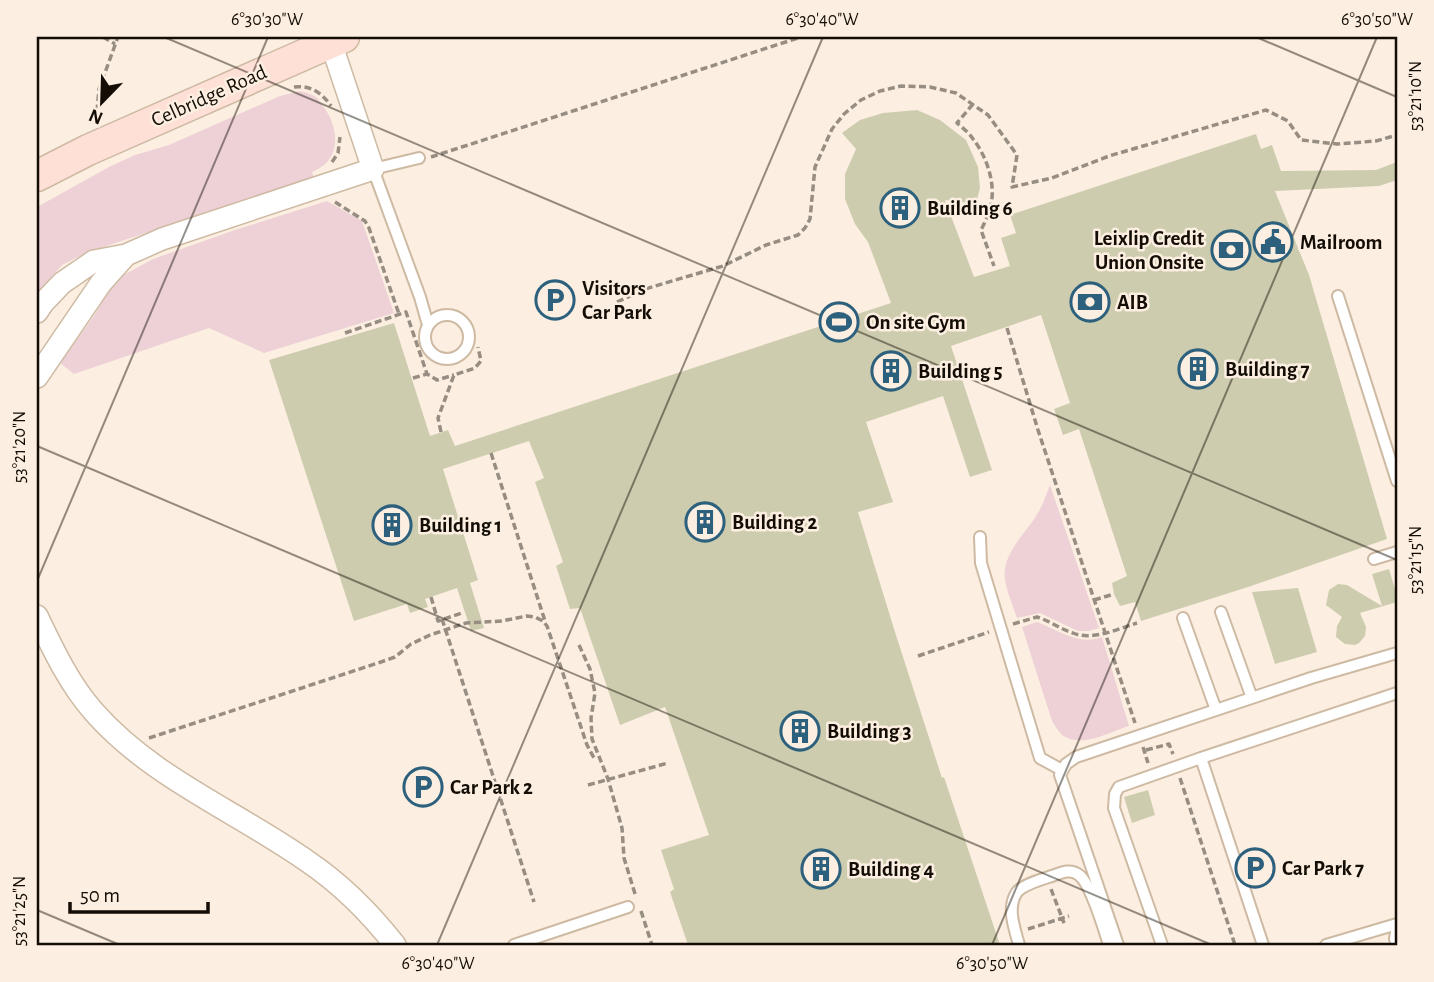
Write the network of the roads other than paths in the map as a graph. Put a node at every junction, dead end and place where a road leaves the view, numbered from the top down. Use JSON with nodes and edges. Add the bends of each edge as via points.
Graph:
{"nodes":[{"id":1,"x":338,"y":40,"type":"edge"},
{"id":2,"x":419,"y":158,"type":"road end"},
{"id":3,"x":373,"y":169,"type":"junction"},
{"id":4,"x":37,"y":176,"type":"edge"},
{"id":5,"x":126,"y":255,"type":"junction"},
{"id":6,"x":1338,"y":296,"type":"dead end"},
{"id":7,"x":37,"y":312,"type":"edge"},
{"id":8,"x":428,"y":325,"type":"junction"},
{"id":9,"x":37,"y":377,"type":"edge"},
{"id":10,"x":1392,"y":446,"type":"edge"},
{"id":11,"x":1397,"y":481,"type":"edge"},
{"id":12,"x":980,"y":537,"type":"dead end"},
{"id":13,"x":1397,"y":552,"type":"edge"},
{"id":14,"x":1374,"y":559,"type":"dead end"},
{"id":15,"x":1221,"y":612,"type":"dead end"},
{"id":16,"x":37,"y":616,"type":"edge"},
{"id":17,"x":1183,"y":618,"type":"dead end"},
{"id":18,"x":1397,"y":653,"type":"edge"},
{"id":19,"x":1397,"y":693,"type":"edge"},
{"id":20,"x":1252,"y":698,"type":"junction"},
{"id":21,"x":1216,"y":710,"type":"junction"},
{"id":22,"x":1201,"y":758,"type":"junction"},
{"id":23,"x":1062,"y":770,"type":"junction"},
{"id":24,"x":628,"y":907,"type":"dead end"},
{"id":25,"x":1397,"y":924,"type":"edge"},
{"id":26,"x":395,"y":945,"type":"edge"},
{"id":27,"x":514,"y":945,"type":"edge"},
{"id":28,"x":1019,"y":945,"type":"edge"},
{"id":29,"x":1109,"y":945,"type":"edge"},
{"id":30,"x":1118,"y":945,"type":"edge"},
{"id":31,"x":1162,"y":945,"type":"edge"},
{"id":32,"x":1263,"y":945,"type":"edge"},
{"id":33,"x":1326,"y":945,"type":"edge"},
{"id":34,"x":1397,"y":945,"type":"edge"}],
"edges":[{"from":1,"to":3,"type":"street"},
{"from":1,"to":4,"type":"main road","name":"Celbridge Road"},
{"from":2,"to":3,"type":"lane"},
{"from":3,"to":5,"type":"street"},
{"from":3,"to":8,"type":"lane"},
{"from":5,"to":7,"type":"street","via":[[94,261],[62,283]]},
{"from":5,"to":9,"type":"street","via":[[101,283]]},
{"from":6,"to":10,"type":"lane"},
{"from":8,"to":8,"type":"lane","via":[[446,314],[459,318],[469,335],[464,351],[448,359],[435,355],[425,338]]},
{"from":10,"to":11,"type":"lane"},
{"from":12,"to":23,"type":"lane","via":[[981,563],[1040,758]]},
{"from":13,"to":14,"type":"lane"},
{"from":15,"to":20,"type":"lane"},
{"from":16,"to":26,"type":"street","via":[[74,686],[134,750],[308,861],[353,896]]},
{"from":17,"to":21,"type":"lane"},
{"from":18,"to":20,"type":"lane"},
{"from":19,"to":22,"type":"lane"},
{"from":20,"to":21,"type":"lane"},
{"from":21,"to":23,"type":"lane","via":[[1076,757]]},
{"from":22,"to":31,"type":"lane","via":[[1119,787],[1115,794],[1115,808]]},
{"from":22,"to":32,"type":"lane"},
{"from":23,"to":30,"type":"lane"},
{"from":24,"to":27,"type":"lane"},
{"from":25,"to":33,"type":"lane"},
{"from":25,"to":34,"type":"lane"},
{"from":28,"to":29,"type":"lane","via":[[1012,921],[1018,891],[1067,871],[1080,875],[1087,886]]}]}
